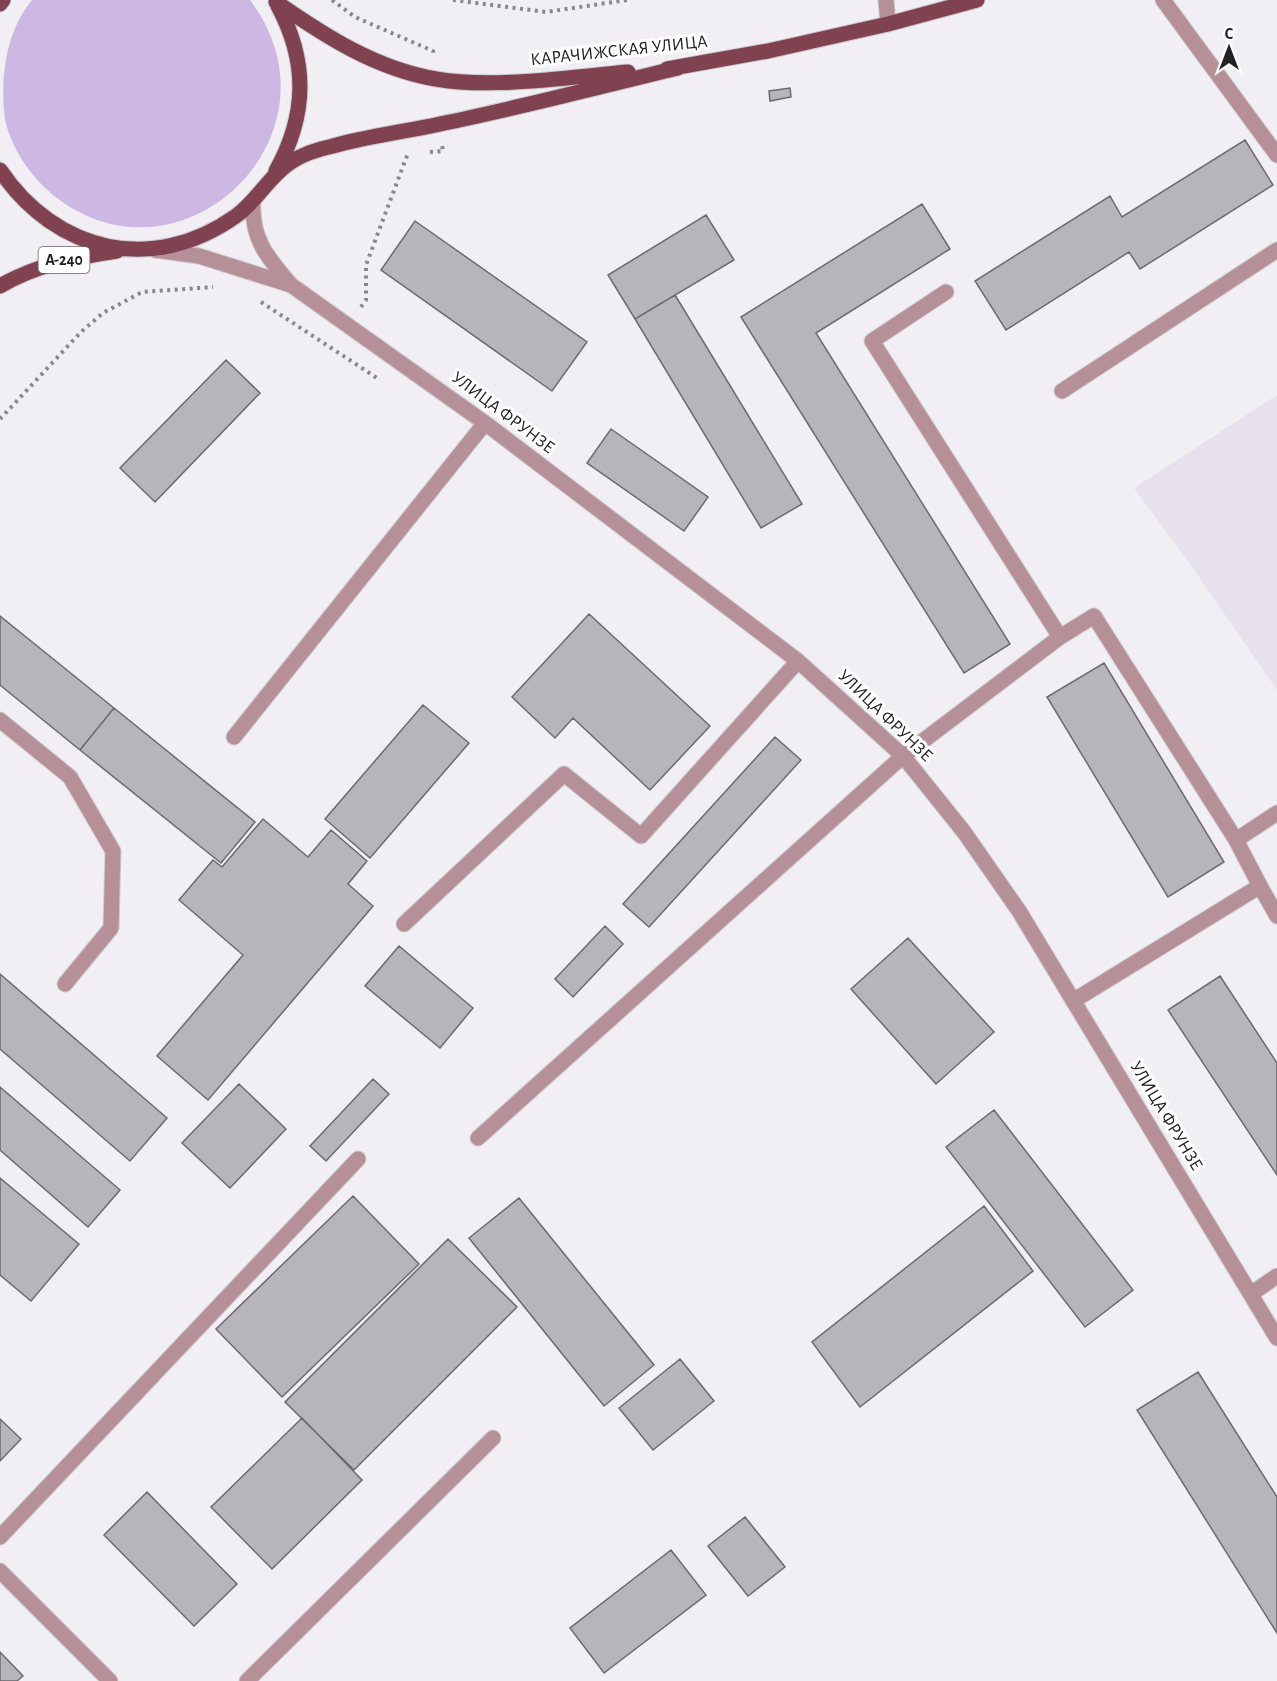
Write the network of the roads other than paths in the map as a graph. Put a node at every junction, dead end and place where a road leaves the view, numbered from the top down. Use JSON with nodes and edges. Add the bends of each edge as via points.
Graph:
{"nodes":[{"id":1,"x":886,"y":0,"type":"edge"},
{"id":2,"x":977,"y":0,"type":"edge"},
{"id":3,"x":1163,"y":0,"type":"edge"},
{"id":4,"x":275,"y":1,"type":"edge"},
{"id":5,"x":888,"y":24,"type":"junction"},
{"id":6,"x":678,"y":68,"type":"junction"},
{"id":7,"x":1277,"y":155,"type":"edge"},
{"id":8,"x":0,"y":170,"type":"edge"},
{"id":9,"x":272,"y":179,"type":"junction"},
{"id":10,"x":253,"y":201,"type":"junction"},
{"id":11,"x":132,"y":249,"type":"junction"},
{"id":12,"x":1277,"y":250,"type":"edge"},
{"id":13,"x":291,"y":285,"type":"junction"},
{"id":14,"x":0,"y":286,"type":"edge"},
{"id":15,"x":946,"y":292,"type":"dead end"},
{"id":16,"x":1062,"y":391,"type":"dead end"},
{"id":17,"x":485,"y":423,"type":"junction"},
{"id":18,"x":1060,"y":638,"type":"junction"},
{"id":19,"x":798,"y":661,"type":"junction"},
{"id":20,"x":0,"y":720,"type":"edge"},
{"id":21,"x":234,"y":737,"type":"dead end"},
{"id":22,"x":903,"y":756,"type":"junction"},
{"id":23,"x":1277,"y":813,"type":"edge"},
{"id":24,"x":1236,"y":840,"type":"junction"},
{"id":25,"x":1260,"y":886,"type":"junction"},
{"id":26,"x":1277,"y":916,"type":"edge"},
{"id":27,"x":404,"y":924,"type":"dead end"},
{"id":28,"x":65,"y":984,"type":"dead end"},
{"id":29,"x":1073,"y":1001,"type":"junction"},
{"id":30,"x":478,"y":1138,"type":"dead end"},
{"id":31,"x":358,"y":1159,"type":"dead end"},
{"id":32,"x":1277,"y":1276,"type":"edge"},
{"id":33,"x":1251,"y":1294,"type":"junction"},
{"id":34,"x":1277,"y":1338,"type":"edge"},
{"id":35,"x":493,"y":1438,"type":"dead end"},
{"id":36,"x":0,"y":1537,"type":"edge"},
{"id":37,"x":0,"y":1571,"type":"edge"},
{"id":38,"x":110,"y":1681,"type":"edge"},
{"id":39,"x":247,"y":1681,"type":"edge"}],
"edges":[{"from":1,"to":5,"type":"street"},
{"from":2,"to":5,"type":"main road","name":"КАРАЧИЖСКАЯ УЛИЦА"},
{"from":3,"to":7,"type":"street"},
{"from":4,"to":6,"type":"main road","name":"КАРАЧИЖСКАЯ УЛИЦА","via":[[350,50],[436,79],[518,81]]},
{"from":4,"to":9,"type":"main road","via":[[296,50],[300,103],[295,129]]},
{"from":5,"to":6,"type":"main road","name":"КАРАЧИЖСКАЯ УЛИЦА"},
{"from":6,"to":9,"type":"main road","via":[[332,146],[291,162]]},
{"from":8,"to":11,"type":"main road","via":[[13,190],[54,226],[105,246]]},
{"from":9,"to":10,"type":"main road"},
{"from":10,"to":11,"type":"main road","via":[[238,215],[188,242]]},
{"from":10,"to":13,"type":"street","via":[[256,234]]},
{"from":11,"to":13,"type":"street","via":[[199,256]]},
{"from":11,"to":14,"type":"main road","number":"А-240","via":[[69,258]]},
{"from":12,"to":16,"type":"street"},
{"from":13,"to":17,"type":"street","name":"УЛИЦА ФРУНЗЕ"},
{"from":15,"to":18,"type":"street","via":[[872,341]]},
{"from":17,"to":19,"type":"street","name":"УЛИЦА ФРУНЗЕ"},
{"from":17,"to":21,"type":"street"},
{"from":18,"to":22,"type":"street"},
{"from":18,"to":24,"type":"street","via":[[1094,616]]},
{"from":19,"to":22,"type":"street","name":"УЛИЦА ФРУНЗЕ"},
{"from":19,"to":27,"type":"street","via":[[641,836],[564,774]]},
{"from":20,"to":28,"type":"street","via":[[70,777],[113,850],[111,928]]},
{"from":22,"to":29,"type":"street","name":"УЛИЦА ФРУНЗЕ","via":[[964,832]]},
{"from":22,"to":30,"type":"street"},
{"from":23,"to":24,"type":"street"},
{"from":24,"to":25,"type":"street"},
{"from":25,"to":26,"type":"street"},
{"from":25,"to":29,"type":"street"},
{"from":29,"to":33,"type":"street","name":"УЛИЦА ФРУНЗЕ"},
{"from":31,"to":36,"type":"street"},
{"from":32,"to":33,"type":"street"},
{"from":33,"to":34,"type":"street","name":"УЛИЦА ФРУНЗЕ"},
{"from":35,"to":39,"type":"street"},
{"from":37,"to":38,"type":"street"}]}
